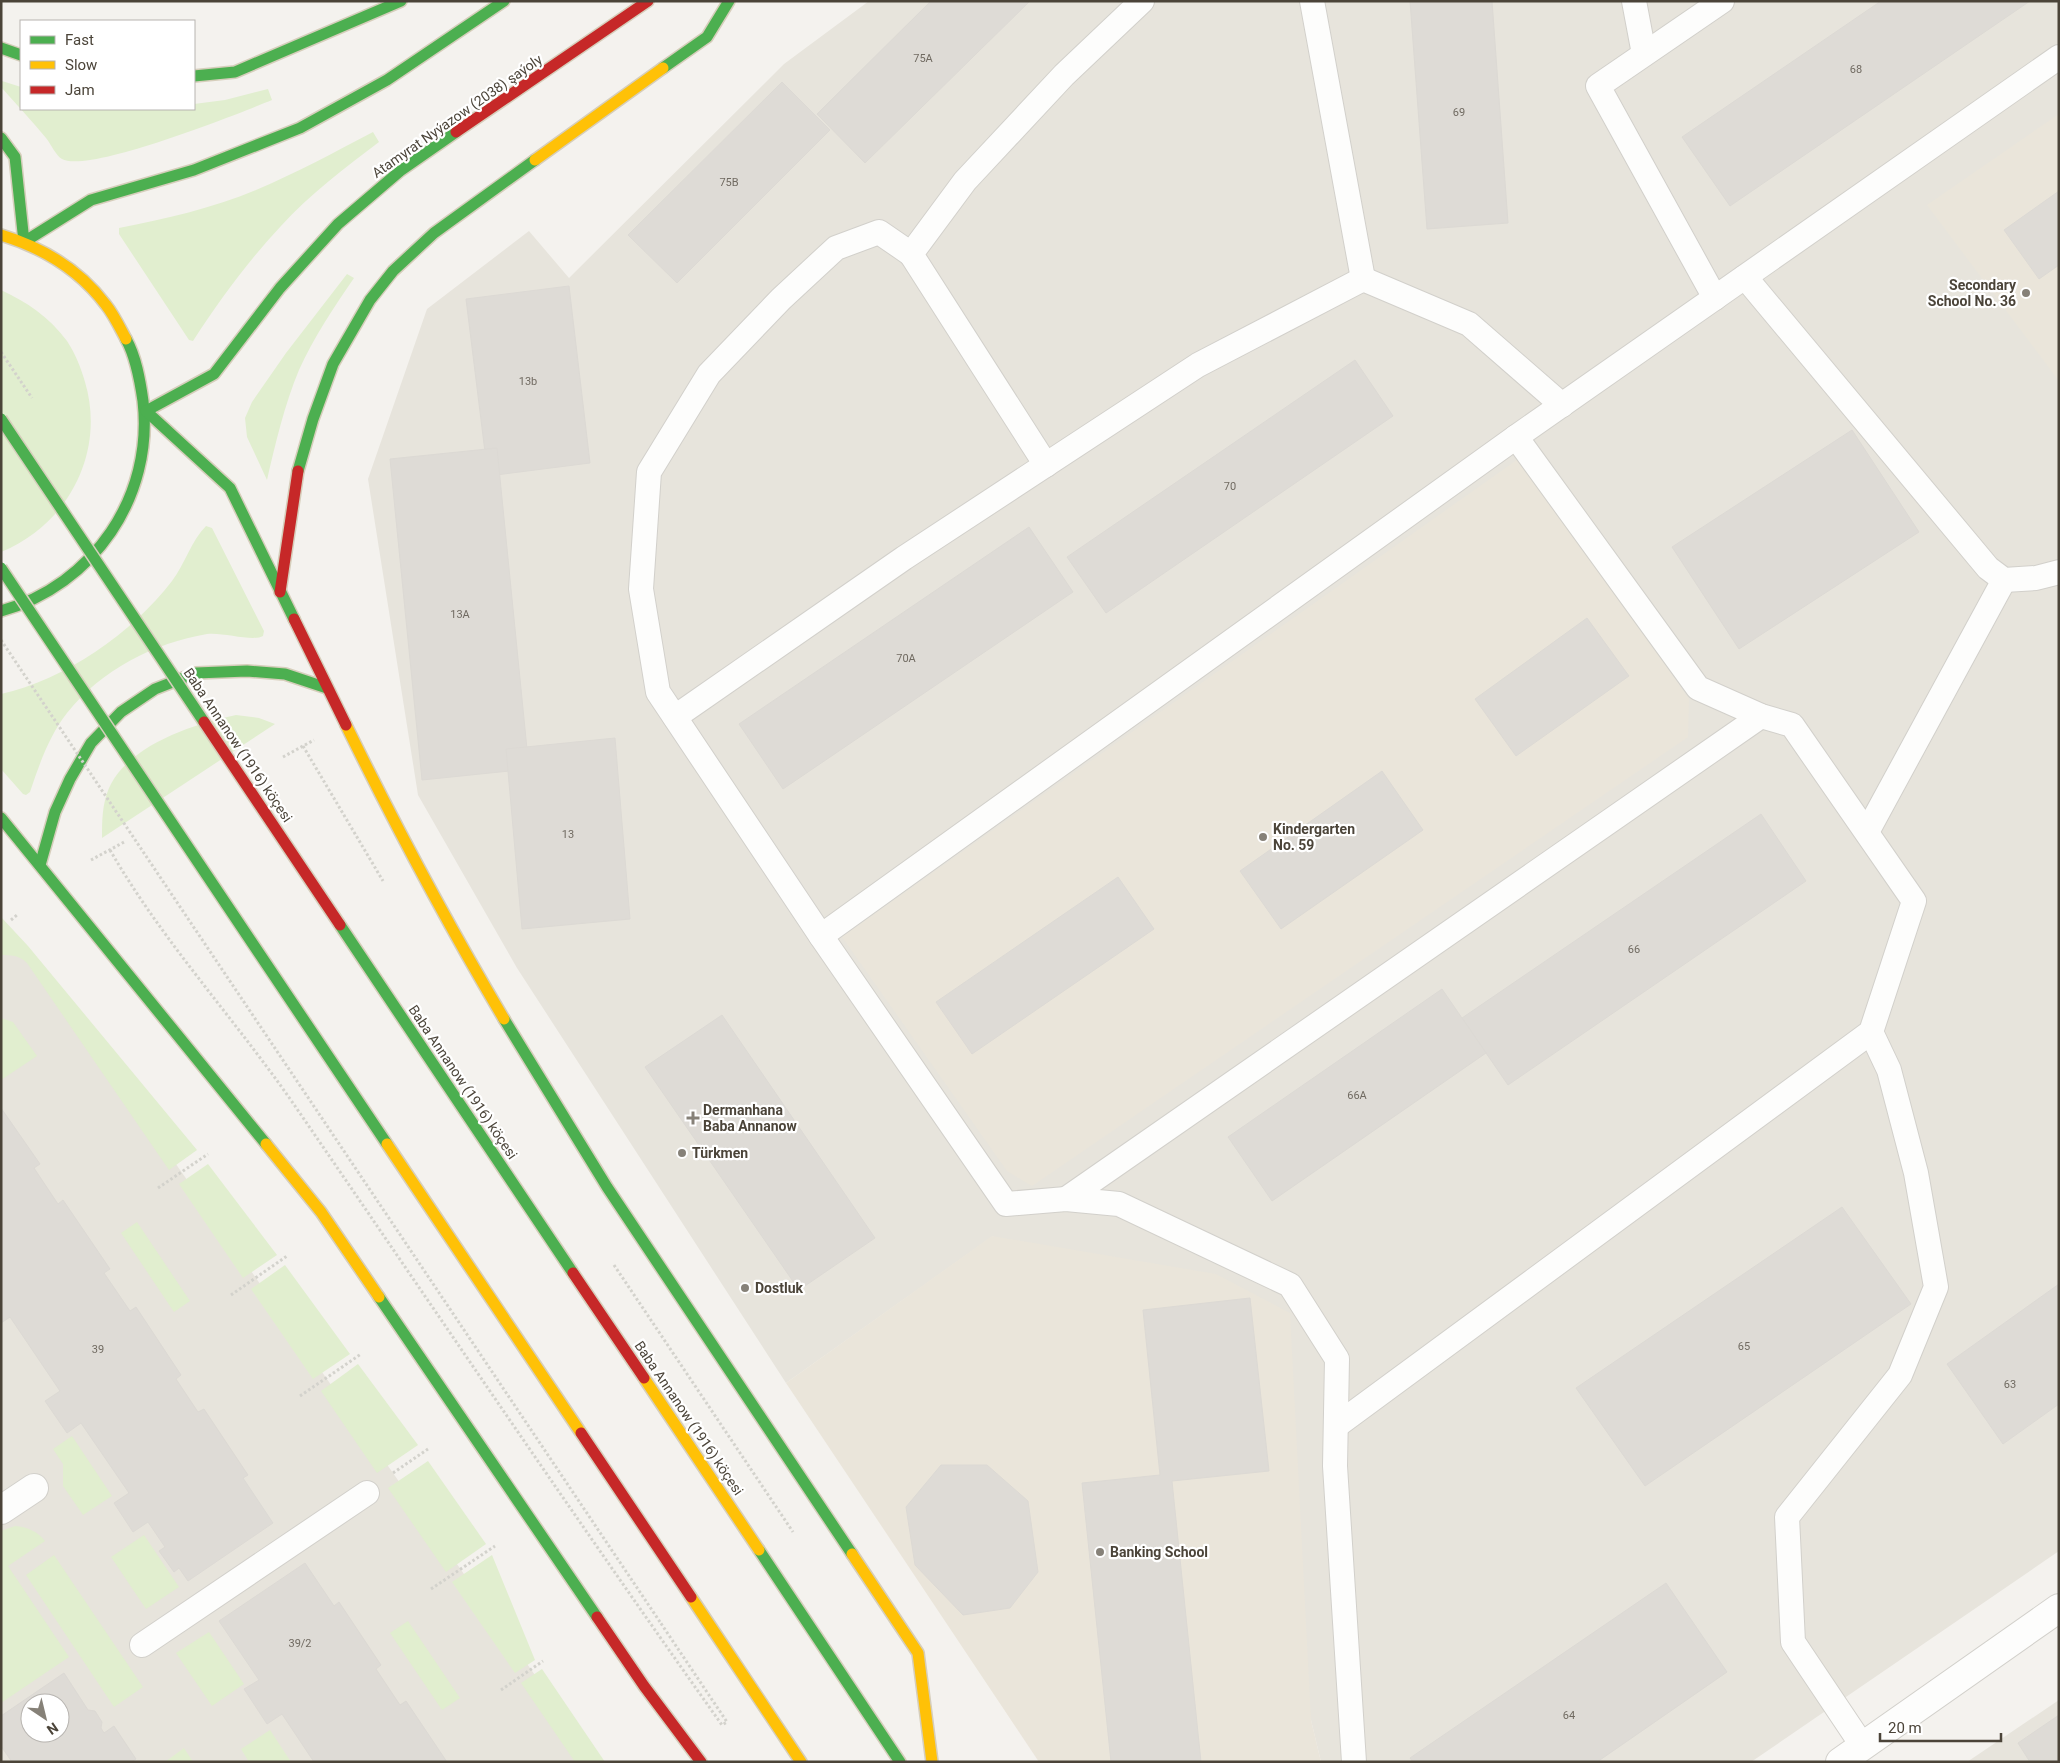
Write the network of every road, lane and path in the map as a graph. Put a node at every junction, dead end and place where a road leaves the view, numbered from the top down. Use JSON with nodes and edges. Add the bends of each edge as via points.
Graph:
{"nodes":[{"id":1,"x":401,"y":1,"type":"edge"},
{"id":2,"x":504,"y":1,"type":"edge"},
{"id":3,"x":648,"y":1,"type":"edge"},
{"id":4,"x":729,"y":1,"type":"edge"},
{"id":5,"x":1142,"y":1,"type":"edge"},
{"id":6,"x":1312,"y":1,"type":"edge"},
{"id":7,"x":1634,"y":1,"type":"edge"},
{"id":8,"x":1722,"y":1,"type":"edge"},
{"id":9,"x":1,"y":48,"type":"edge"},
{"id":10,"x":1644,"y":54,"type":"junction"},
{"id":11,"x":20,"y":55,"type":"edge"},
{"id":12,"x":2059,"y":57,"type":"edge"},
{"id":13,"x":195,"y":76,"type":"edge"},
{"id":14,"x":1,"y":138,"type":"edge"},
{"id":15,"x":1,"y":235,"type":"edge"},
{"id":16,"x":24,"y":242,"type":"junction"},
{"id":17,"x":912,"y":254,"type":"junction"},
{"id":18,"x":1744,"y":277,"type":"junction"},
{"id":19,"x":1363,"y":279,"type":"junction"},
{"id":20,"x":1716,"y":298,"type":"junction"},
{"id":21,"x":1562,"y":406,"type":"junction"},
{"id":22,"x":146,"y":411,"type":"junction"},
{"id":23,"x":1,"y":419,"type":"edge"},
{"id":24,"x":1516,"y":437,"type":"junction"},
{"id":25,"x":1046,"y":465,"type":"junction"},
{"id":26,"x":1,"y":568,"type":"edge"},
{"id":27,"x":2059,"y":572,"type":"edge"},
{"id":28,"x":2004,"y":580,"type":"junction"},
{"id":29,"x":280,"y":592,"type":"junction"},
{"id":30,"x":1,"y":611,"type":"edge"},
{"id":31,"x":1,"y":640,"type":"edge"},
{"id":32,"x":327,"y":688,"type":"junction"},
{"id":33,"x":1761,"y":716,"type":"junction"},
{"id":34,"x":675,"y":717,"type":"junction"},
{"id":35,"x":321,"y":736,"type":"dead end"},
{"id":36,"x":283,"y":757,"type":"dead end"},
{"id":37,"x":1,"y":818,"type":"edge"},
{"id":38,"x":1867,"y":832,"type":"junction"},
{"id":39,"x":126,"y":841,"type":"dead end"},
{"id":40,"x":110,"y":850,"type":"junction"},
{"id":41,"x":91,"y":860,"type":"dead end"},
{"id":42,"x":40,"y":865,"type":"junction"},
{"id":43,"x":18,"y":915,"type":"dead end"},
{"id":44,"x":11,"y":920,"type":"dead end"},
{"id":45,"x":821,"y":936,"type":"junction"},
{"id":46,"x":1871,"y":1032,"type":"junction"},
{"id":47,"x":208,"y":1154,"type":"dead end"},
{"id":48,"x":158,"y":1188,"type":"dead end"},
{"id":49,"x":1066,"y":1199,"type":"junction"},
{"id":50,"x":287,"y":1256,"type":"dead end"},
{"id":51,"x":231,"y":1295,"type":"dead end"},
{"id":52,"x":361,"y":1354,"type":"dead end"},
{"id":53,"x":300,"y":1396,"type":"dead end"},
{"id":54,"x":1336,"y":1426,"type":"junction"},
{"id":55,"x":428,"y":1449,"type":"dead end"},
{"id":56,"x":390,"y":1475,"type":"dead end"},
{"id":57,"x":34,"y":1488,"type":"dead end"},
{"id":58,"x":366,"y":1493,"type":"dead end"},
{"id":59,"x":1,"y":1510,"type":"edge"},
{"id":60,"x":495,"y":1546,"type":"dead end"},
{"id":61,"x":431,"y":1588,"type":"dead end"},
{"id":62,"x":2059,"y":1608,"type":"edge"},
{"id":63,"x":142,"y":1645,"type":"dead end"},
{"id":64,"x":543,"y":1661,"type":"dead end"},
{"id":65,"x":501,"y":1690,"type":"dead end"},
{"id":66,"x":1862,"y":1745,"type":"junction"},
{"id":67,"x":701,"y":1762,"type":"edge"},
{"id":68,"x":801,"y":1762,"type":"edge"},
{"id":69,"x":900,"y":1762,"type":"edge"},
{"id":70,"x":932,"y":1762,"type":"edge"},
{"id":71,"x":1354,"y":1762,"type":"edge"},
{"id":72,"x":1840,"y":1762,"type":"edge"}],
"edges":[{"from":1,"to":13,"type":"main road","via":[[235,72]]},
{"from":2,"to":16,"type":"main road","via":[[387,80],[300,128],[194,170],[91,200]]},
{"from":3,"to":22,"type":"main road","name":"Atamyrat Nyýazow (2038) şaýoly","via":[[400,171],[338,224],[280,288],[214,374]]},
{"from":4,"to":29,"type":"main road","via":[[707,37],[434,233],[393,271],[370,300],[333,364],[313,419],[297,475]]},
{"from":5,"to":17,"type":"lane","via":[[1064,75],[964,181]]},
{"from":6,"to":19,"type":"lane"},
{"from":7,"to":10,"type":"lane"},
{"from":8,"to":10,"type":"lane"},
{"from":9,"to":11,"type":"main road"},
{"from":10,"to":20,"type":"lane","via":[[1598,86]]},
{"from":12,"to":18,"type":"lane"},
{"from":14,"to":16,"type":"main road","via":[[15,157]]},
{"from":15,"to":16,"type":"main road"},
{"from":16,"to":22,"type":"main road","via":[[78,274],[100,296],[132,350],[142,380]]},
{"from":17,"to":25,"type":"lane"},
{"from":17,"to":34,"type":"lane","via":[[879,232],[836,248],[781,298],[709,374],[649,472],[641,589],[658,692]]},
{"from":18,"to":20,"type":"lane"},
{"from":18,"to":28,"type":"lane","via":[[1988,568]]},
{"from":19,"to":21,"type":"lane","via":[[1469,324]]},
{"from":19,"to":25,"type":"lane","via":[[1198,365]]},
{"from":20,"to":21,"type":"lane"},
{"from":21,"to":24,"type":"lane"},
{"from":22,"to":29,"type":"main road","via":[[230,488]]},
{"from":22,"to":30,"type":"main road","via":[[145,444],[138,476],[127,507],[110,536],[63,582],[35,598]]},
{"from":23,"to":69,"type":"main road","name":"Baba Annanow (1916) köçesi","bridge":true},
{"from":24,"to":33,"type":"lane","via":[[1698,688]]},
{"from":24,"to":45,"type":"lane"},
{"from":25,"to":34,"type":"lane","via":[[904,558]]},
{"from":26,"to":68,"type":"main road","bridge":true},
{"from":27,"to":28,"type":"lane","via":[[2036,578]]},
{"from":28,"to":38,"type":"lane"},
{"from":29,"to":32,"type":"main road"},
{"from":31,"to":40,"type":"path","bridge":true,"via":[[727,1722],[722,1726],[292,1102],[157,925]]},
{"from":32,"to":42,"type":"main road","via":[[285,674],[247,671],[196,673],[155,689],[121,712],[91,743],[55,812]]},
{"from":32,"to":70,"type":"main road","via":[[385,805],[528,1060],[607,1187],[918,1653]]},
{"from":33,"to":38,"type":"lane","via":[[1792,725]]},
{"from":33,"to":49,"type":"lane"},
{"from":34,"to":45,"type":"lane"},
{"from":35,"to":36,"type":"path"},
{"from":37,"to":42,"type":"main road"},
{"from":38,"to":46,"type":"lane","via":[[1914,901]]},
{"from":39,"to":40,"type":"path"},
{"from":40,"to":41,"type":"path"},
{"from":42,"to":67,"type":"main road","via":[[322,1212],[639,1678]]},
{"from":43,"to":44,"type":"path"},
{"from":45,"to":49,"type":"lane","via":[[1006,1204]]},
{"from":46,"to":54,"type":"lane"},
{"from":46,"to":66,"type":"lane","via":[[1889,1070],[1913,1164],[1936,1287],[1900,1375],[1787,1517],[1793,1642]]},
{"from":47,"to":48,"type":"path"},
{"from":49,"to":54,"type":"lane","via":[[1119,1204],[1290,1285],[1337,1359]]},
{"from":50,"to":51,"type":"path"},
{"from":52,"to":53,"type":"path"},
{"from":54,"to":71,"type":"lane","via":[[1335,1466]]},
{"from":55,"to":56,"type":"path"},
{"from":57,"to":59,"type":"street"},
{"from":58,"to":63,"type":"lane"},
{"from":60,"to":61,"type":"path"},
{"from":62,"to":66,"type":"street"},
{"from":64,"to":65,"type":"path"},
{"from":66,"to":72,"type":"street"}]}
